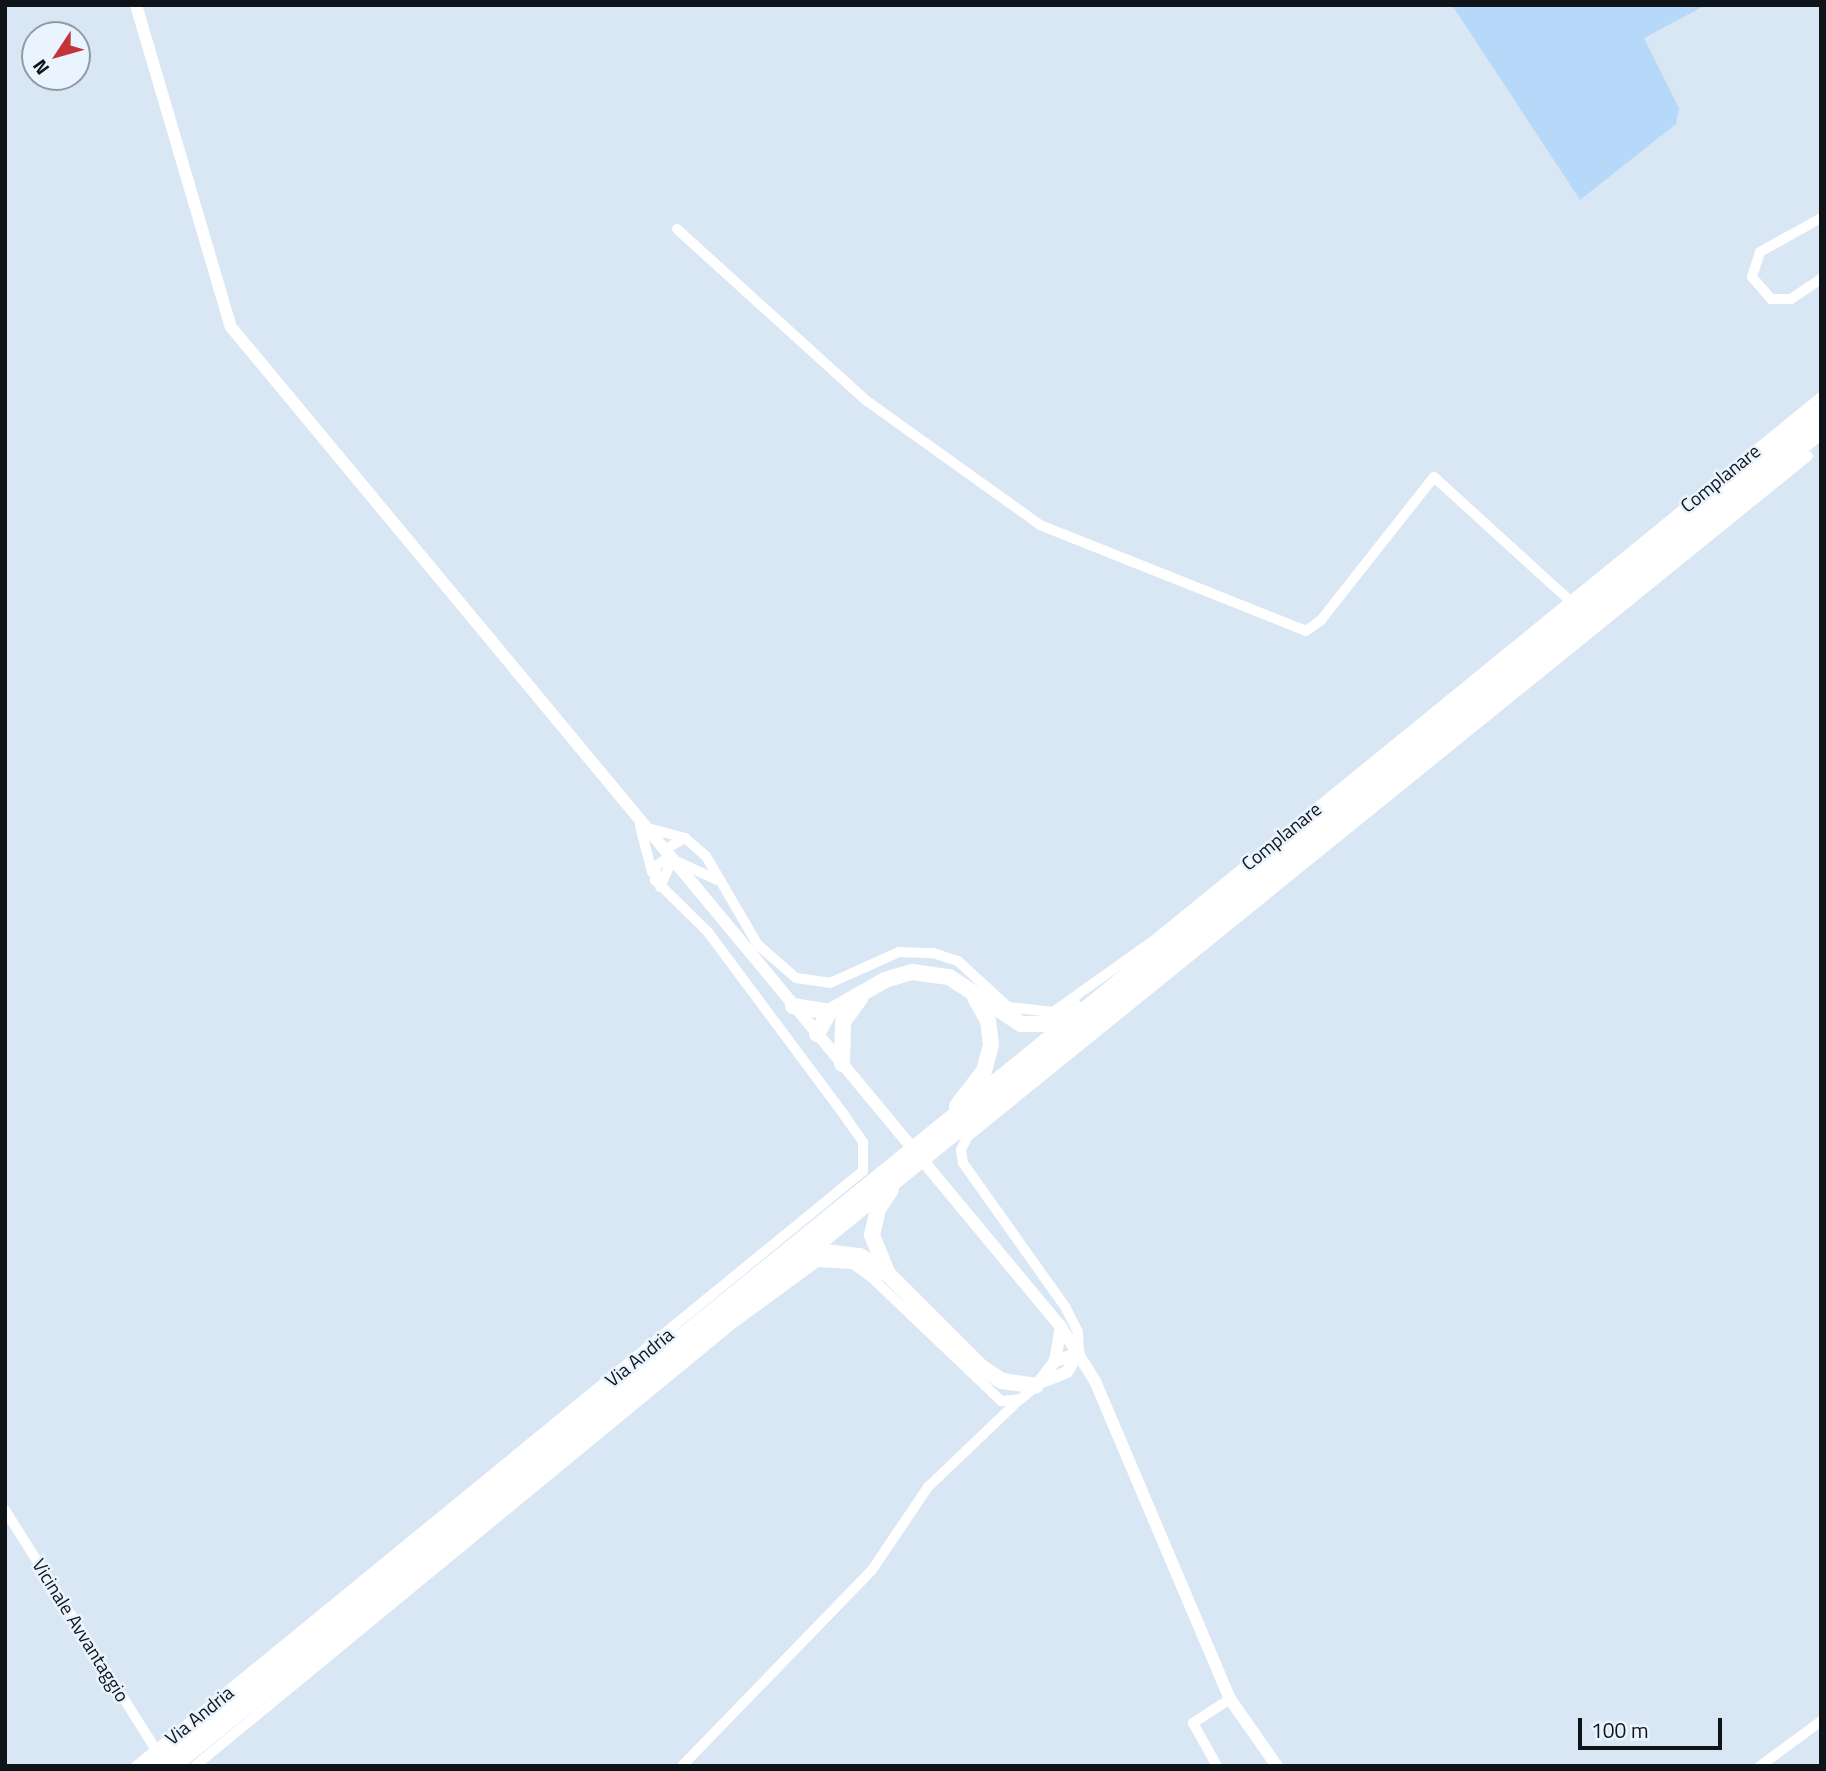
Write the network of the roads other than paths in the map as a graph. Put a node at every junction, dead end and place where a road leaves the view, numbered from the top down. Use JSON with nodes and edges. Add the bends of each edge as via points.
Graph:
{"nodes":[{"id":1,"x":136,"y":5,"type":"edge"},
{"id":2,"x":1821,"y":218,"type":"edge"},
{"id":3,"x":677,"y":229,"type":"dead end"},
{"id":4,"x":1821,"y":279,"type":"edge"},
{"id":5,"x":1821,"y":397,"type":"edge"},
{"id":6,"x":1821,"y":412,"type":"edge"},
{"id":7,"x":1821,"y":431,"type":"edge"},
{"id":8,"x":1808,"y":456,"type":"dead end"},
{"id":9,"x":1569,"y":600,"type":"junction"},
{"id":10,"x":640,"y":826,"type":"junction"},
{"id":11,"x":685,"y":838,"type":"junction"},
{"id":12,"x":667,"y":858,"type":"junction"},
{"id":13,"x":700,"y":869,"type":"junction"},
{"id":14,"x":652,"y":872,"type":"junction"},
{"id":15,"x":720,"y":883,"type":"junction"},
{"id":16,"x":691,"y":886,"type":"junction"},
{"id":17,"x":660,"y":887,"type":"junction"},
{"id":18,"x":1135,"y":969,"type":"junction"},
{"id":19,"x":972,"y":993,"type":"junction"},
{"id":20,"x":861,"y":998,"type":"junction"},
{"id":21,"x":793,"y":1006,"type":"junction"},
{"id":22,"x":830,"y":1012,"type":"junction"},
{"id":23,"x":843,"y":1022,"type":"junction"},
{"id":24,"x":817,"y":1034,"type":"junction"},
{"id":25,"x":842,"y":1064,"type":"junction"},
{"id":26,"x":943,"y":1125,"type":"junction"},
{"id":27,"x":925,"y":1156,"type":"junction"},
{"id":28,"x":888,"y":1274,"type":"junction"},
{"id":29,"x":757,"y":1293,"type":"junction"},
{"id":30,"x":1061,"y":1327,"type":"junction"},
{"id":31,"x":1079,"y":1353,"type":"junction"},
{"id":32,"x":1055,"y":1361,"type":"junction"},
{"id":33,"x":1067,"y":1372,"type":"junction"},
{"id":34,"x":1095,"y":1381,"type":"junction"},
{"id":35,"x":1037,"y":1384,"type":"junction"},
{"id":36,"x":1021,"y":1399,"type":"junction"},
{"id":37,"x":5,"y":1510,"type":"edge"},
{"id":38,"x":1230,"y":1699,"type":"junction"},
{"id":39,"x":1821,"y":1721,"type":"edge"},
{"id":40,"x":154,"y":1758,"type":"edge"},
{"id":41,"x":136,"y":1766,"type":"edge"},
{"id":42,"x":173,"y":1766,"type":"edge"},
{"id":43,"x":195,"y":1766,"type":"edge"},
{"id":44,"x":682,"y":1766,"type":"edge"},
{"id":45,"x":1217,"y":1766,"type":"edge"},
{"id":46,"x":1277,"y":1766,"type":"edge"},
{"id":47,"x":1760,"y":1766,"type":"edge"}],
"edges":[{"from":1,"to":10,"type":"street","via":[[231,327]]},
{"from":2,"to":4,"type":"street","via":[[1760,252],[1752,277],[1771,299],[1791,299]]},
{"from":3,"to":9,"type":"street","via":[[867,401],[1040,525],[1306,631],[1321,620],[1434,477]]},
{"from":5,"to":9,"type":"street","name":"Complanare"},
{"from":6,"to":18,"type":"highway"},
{"from":7,"to":27,"type":"highway"},
{"from":8,"to":31,"type":"street","name":"Complanare","via":[[967,1137],[961,1150],[963,1163],[1066,1308],[1078,1332]]},
{"from":9,"to":15,"type":"street","name":"Complanare","via":[[1157,938],[1053,1012],[1009,1007],[958,961],[933,953],[899,953],[830,983],[796,978],[758,945]]},
{"from":10,"to":11,"type":"street"},
{"from":10,"to":12,"type":"street"},
{"from":10,"to":14,"type":"street"},
{"from":11,"to":12,"type":"street","via":[[670,843]]},
{"from":11,"to":15,"type":"street","name":"Complanare","via":[[706,856]]},
{"from":12,"to":13,"type":"street","name":"Complanare"},
{"from":12,"to":14,"type":"street"},
{"from":12,"to":16,"type":"street"},
{"from":12,"to":17,"type":"street","via":[[669,867]]},
{"from":13,"to":15,"type":"street","name":"Complanare"},
{"from":13,"to":16,"type":"street"},
{"from":14,"to":17,"type":"street"},
{"from":16,"to":21,"type":"street"},
{"from":17,"to":40,"type":"street","name":"Via Andria","via":[[707,931],[845,1116],[863,1142],[863,1171]]},
{"from":18,"to":19,"type":"highway","via":[[1045,1024],[1021,1024]]},
{"from":18,"to":26,"type":"highway"},
{"from":19,"to":20,"type":"highway","via":[[949,977],[912,972],[885,980]]},
{"from":19,"to":26,"type":"highway","via":[[988,1021],[991,1045],[984,1070]]},
{"from":20,"to":22,"type":"highway"},
{"from":20,"to":23,"type":"highway"},
{"from":21,"to":22,"type":"highway"},
{"from":21,"to":24,"type":"street"},
{"from":22,"to":24,"type":"highway"},
{"from":23,"to":24,"type":"highway"},
{"from":23,"to":25,"type":"highway"},
{"from":24,"to":25,"type":"street"},
{"from":25,"to":30,"type":"street"},
{"from":26,"to":40,"type":"highway"},
{"from":27,"to":28,"type":"highway","via":[[878,1209],[872,1236]]},
{"from":27,"to":29,"type":"highway"},
{"from":28,"to":29,"type":"highway","via":[[860,1256],[826,1252]]},
{"from":28,"to":35,"type":"highway","via":[[981,1367],[1002,1381]]},
{"from":29,"to":42,"type":"highway"},
{"from":30,"to":31,"type":"street"},
{"from":30,"to":32,"type":"street"},
{"from":31,"to":32,"type":"street"},
{"from":31,"to":33,"type":"street"},
{"from":31,"to":34,"type":"street"},
{"from":32,"to":35,"type":"street"},
{"from":33,"to":34,"type":"street"},
{"from":33,"to":35,"type":"street"},
{"from":34,"to":38,"type":"street"},
{"from":35,"to":36,"type":"street"},
{"from":36,"to":43,"type":"street","name":"Via Andria","via":[[1002,1401],[993,1396],[853,1264],[817,1262],[731,1325]]},
{"from":36,"to":44,"type":"street","via":[[928,1487],[872,1570]]},
{"from":37,"to":40,"type":"street","name":"Vicinale Avvantaggio"},
{"from":38,"to":45,"type":"street","via":[[1193,1723]]},
{"from":38,"to":46,"type":"street","via":[[1243,1726]]},
{"from":39,"to":47,"type":"street"},
{"from":40,"to":41,"type":"street","name":"Via Andria"}]}
